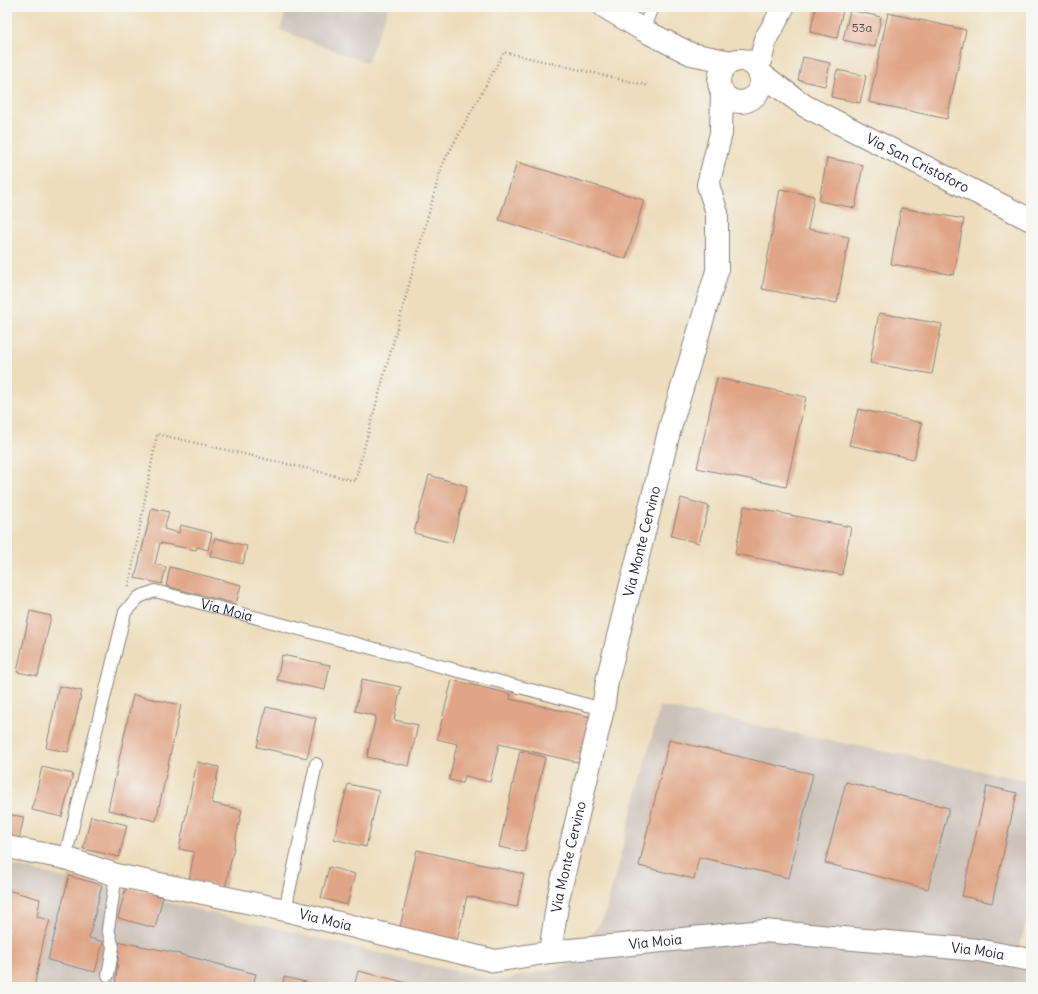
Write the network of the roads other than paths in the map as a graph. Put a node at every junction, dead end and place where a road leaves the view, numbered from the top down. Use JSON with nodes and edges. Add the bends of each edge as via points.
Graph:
{"nodes":[{"id":1,"x":605,"y":7,"type":"edge"},
{"id":2,"x":652,"y":7,"type":"edge"},
{"id":3,"x":783,"y":7,"type":"edge"},
{"id":4,"x":643,"y":30,"type":"junction"},
{"id":5,"x":767,"y":36,"type":"junction"},
{"id":6,"x":691,"y":54,"type":"junction"},
{"id":7,"x":734,"y":61,"type":"junction"},
{"id":8,"x":759,"y":71,"type":"junction"},
{"id":9,"x":721,"y":88,"type":"junction"},
{"id":10,"x":748,"y":100,"type":"junction"},
{"id":11,"x":805,"y":106,"type":"junction"},
{"id":12,"x":721,"y":133,"type":"junction"},
{"id":13,"x":1031,"y":220,"type":"edge"},
{"id":14,"x":603,"y":709,"type":"junction"},
{"id":15,"x":316,"y":764,"type":"dead end"},
{"id":16,"x":7,"y":847,"type":"edge"},
{"id":17,"x":64,"y":858,"type":"junction"},
{"id":18,"x":116,"y":875,"type":"junction"},
{"id":19,"x":285,"y":910,"type":"junction"},
{"id":20,"x":550,"y":952,"type":"junction"},
{"id":21,"x":1031,"y":960,"type":"edge"},
{"id":22,"x":108,"y":975,"type":"dead end"}],
"edges":[{"from":1,"to":4,"type":"street"},
{"from":2,"to":4,"type":"lane"},
{"from":3,"to":5,"type":"street"},
{"from":4,"to":6,"type":"street"},
{"from":5,"to":7,"type":"street"},
{"from":5,"to":8,"type":"street"},
{"from":6,"to":7,"type":"street"},
{"from":6,"to":9,"type":"street"},
{"from":7,"to":8,"type":"street","via":[[748,61]]},
{"from":7,"to":9,"type":"street","via":[[721,72]]},
{"from":8,"to":10,"type":"street","via":[[760,88]]},
{"from":8,"to":11,"type":"street","name":"Via San Cristoforo"},
{"from":9,"to":10,"type":"street","via":[[732,100]]},
{"from":9,"to":12,"type":"street","name":"Via Monte Cervino"},
{"from":10,"to":11,"type":"street","name":"Via San Cristoforo"},
{"from":10,"to":12,"type":"street","name":"Via Monte Cervino"},
{"from":11,"to":13,"type":"street","name":"Via San Cristoforo"},
{"from":12,"to":14,"type":"street","name":"Via Monte Cervino","via":[[708,185],[716,213],[717,271],[670,428],[607,681]]},
{"from":14,"to":17,"type":"lane","name":"Via Moia","via":[[154,591],[139,597],[125,612]]},
{"from":14,"to":20,"type":"street","name":"Via Monte Cervino","via":[[558,899]]},
{"from":15,"to":19,"type":"lane","name":"Via Moia"},
{"from":16,"to":17,"type":"street","name":"Via Moia"},
{"from":17,"to":18,"type":"street","name":"Via Moia"},
{"from":18,"to":19,"type":"street","name":"Via Moia"},
{"from":18,"to":22,"type":"lane","via":[[108,929],[113,947]]},
{"from":19,"to":20,"type":"street","name":"Via Moia","via":[[495,961]]},
{"from":20,"to":21,"type":"street","name":"Via Moia","via":[[764,931],[978,950]]}]}
